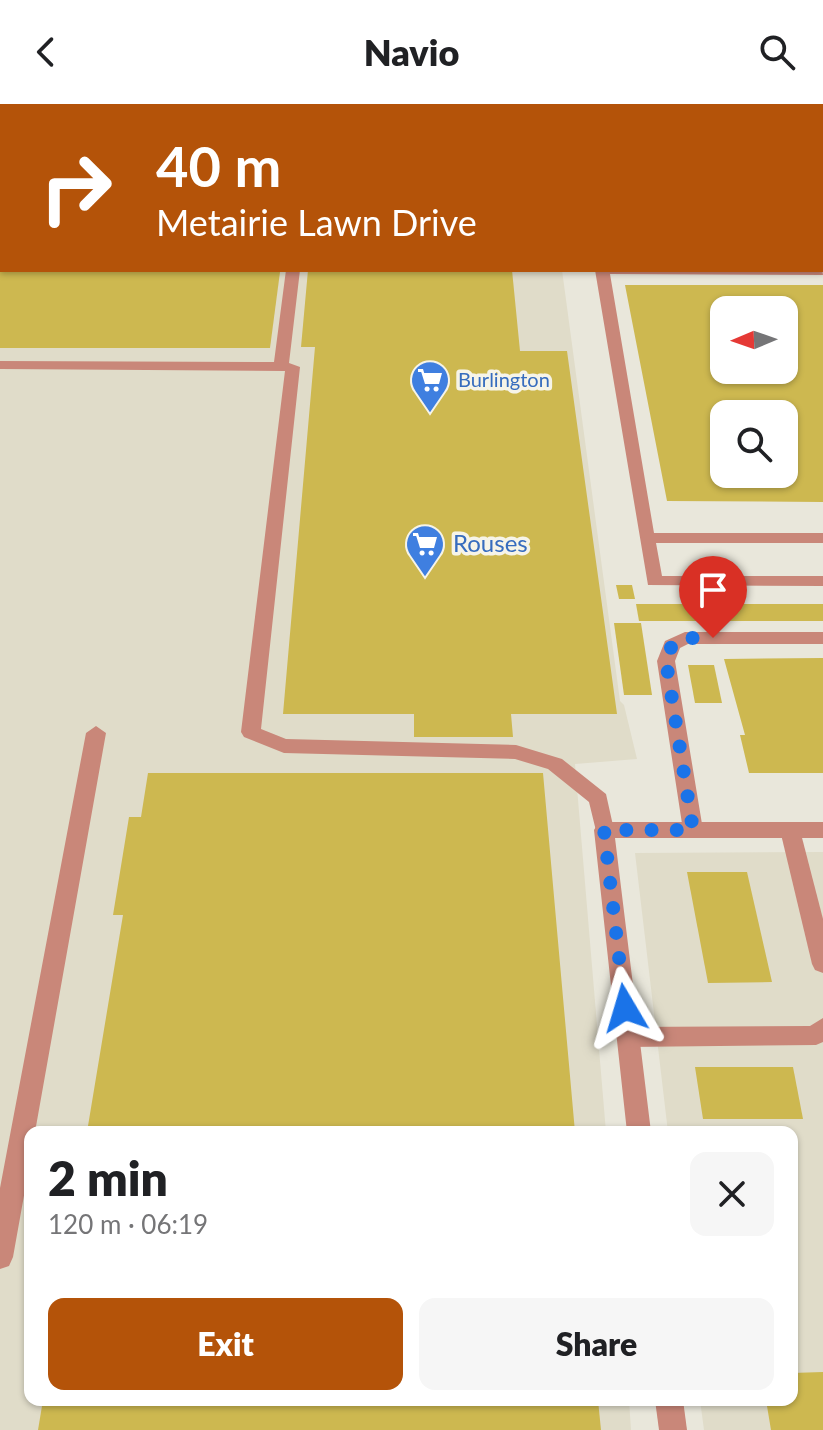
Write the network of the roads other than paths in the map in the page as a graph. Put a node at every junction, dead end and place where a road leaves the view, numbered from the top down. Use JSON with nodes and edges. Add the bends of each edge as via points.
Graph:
{"nodes":[{"id":1,"x":293,"y":272,"type":"edge"},
{"id":2,"x":602,"y":272,"type":"edge"},
{"id":3,"x":0,"y":365,"type":"edge"},
{"id":4,"x":281,"y":367,"type":"junction"},
{"id":5,"x":647,"y":538,"type":"junction"},
{"id":6,"x":823,"y":538,"type":"edge"},
{"id":7,"x":823,"y":581,"type":"edge"},
{"id":8,"x":823,"y":638,"type":"edge"},
{"id":9,"x":96,"y":733,"type":"dead end"},
{"id":10,"x":604,"y":830,"type":"junction"},
{"id":11,"x":693,"y":830,"type":"junction"},
{"id":12,"x":790,"y":830,"type":"junction"},
{"id":13,"x":823,"y":830,"type":"edge"},
{"id":14,"x":823,"y":964,"type":"edge"},
{"id":15,"x":823,"y":1027,"type":"edge"},
{"id":16,"x":628,"y":1037,"type":"junction"},
{"id":17,"x":638,"y":1126,"type":"edge"},
{"id":18,"x":0,"y":1257,"type":"edge"},
{"id":19,"x":670,"y":1406,"type":"edge"},
{"id":20,"x":673,"y":1430,"type":"edge"}],
"edges":[{"from":1,"to":4,"type":"street"},
{"from":2,"to":5,"type":"street"},
{"from":3,"to":4,"type":"street"},
{"from":4,"to":10,"type":"street","via":[[293,367],[251,732],[284,746],[516,752],[555,764],[599,799]]},
{"from":5,"to":6,"type":"street"},
{"from":5,"to":7,"type":"street","via":[[654,581]]},
{"from":8,"to":11,"type":"street","via":[[685,638],[672,645],[666,661]]},
{"from":9,"to":18,"type":"street"},
{"from":10,"to":11,"type":"street"},
{"from":10,"to":16,"type":"street"},
{"from":11,"to":12,"type":"street"},
{"from":12,"to":13,"type":"street"},
{"from":12,"to":14,"type":"street"},
{"from":15,"to":16,"type":"street","via":[[816,1035]]},
{"from":16,"to":17,"type":"street"},
{"from":19,"to":20,"type":"street"}]}
